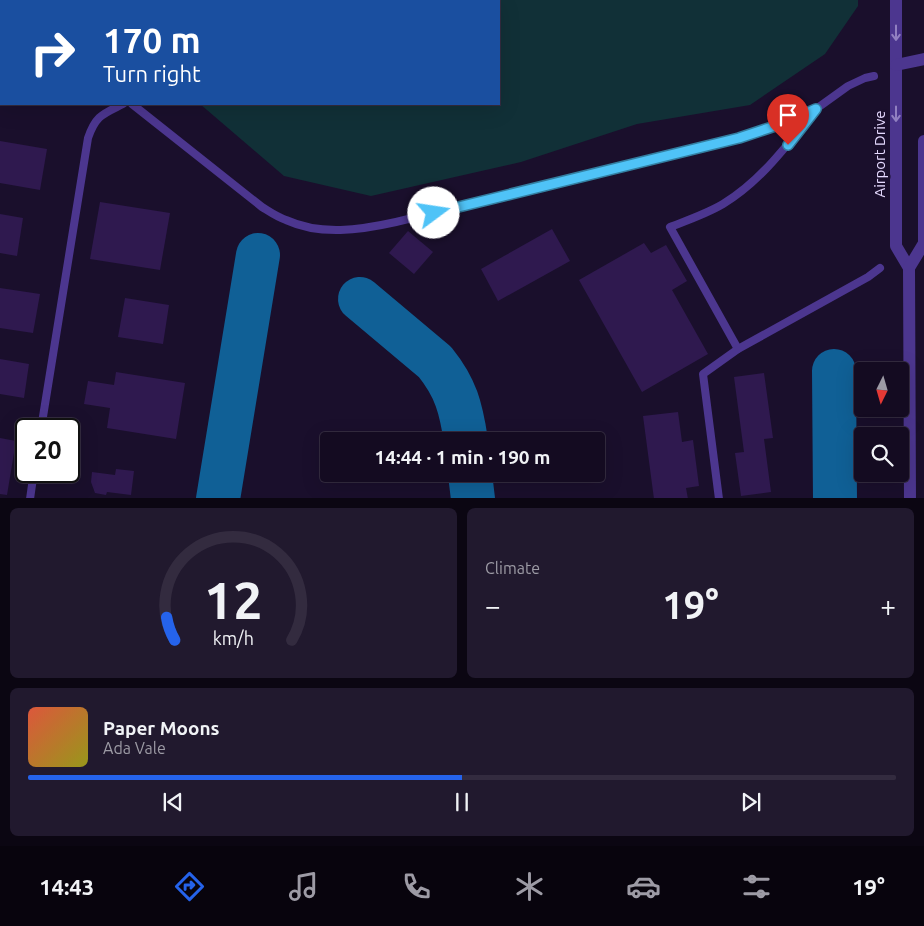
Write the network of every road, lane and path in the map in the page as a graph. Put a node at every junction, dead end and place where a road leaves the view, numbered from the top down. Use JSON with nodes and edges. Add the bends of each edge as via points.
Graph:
{"nodes":[{"id":1,"x":896,"y":0,"type":"edge"},
{"id":2,"x":924,"y":59,"type":"edge"},
{"id":3,"x":896,"y":65,"type":"junction"},
{"id":4,"x":874,"y":76,"type":"dead end"},
{"id":5,"x":121,"y":105,"type":"edge"},
{"id":6,"x":133,"y":105,"type":"edge"},
{"id":7,"x":816,"y":109,"type":"junction"},
{"id":8,"x":924,"y":141,"type":"edge"},
{"id":9,"x":924,"y":243,"type":"edge"},
{"id":10,"x":880,"y":268,"type":"dead end"},
{"id":11,"x":909,"y":268,"type":"junction"},
{"id":12,"x":738,"y":349,"type":"junction"},
{"id":13,"x":43,"y":418,"type":"edge"},
{"id":14,"x":32,"y":483,"type":"edge"},
{"id":15,"x":30,"y":498,"type":"edge"},
{"id":16,"x":718,"y":498,"type":"edge"},
{"id":17,"x":910,"y":498,"type":"edge"}],
"edges":[{"from":1,"to":3,"type":"street","name":"Airport Drive","one_way":true},
{"from":2,"to":3,"type":"street"},
{"from":3,"to":11,"type":"street","name":"Airport Drive","one_way":true,"via":[[896,246]]},
{"from":4,"to":7,"type":"lane","via":[[848,86]]},
{"from":5,"to":13,"type":"lane","via":[[99,116],[88,138]]},
{"from":6,"to":7,"type":"lane","via":[[262,207],[298,225],[339,230],[396,222],[739,138]]},
{"from":7,"to":12,"type":"lane","via":[[774,161],[747,187],[722,205],[670,226]]},
{"from":8,"to":9,"type":"street"},
{"from":9,"to":11,"type":"street"},
{"from":10,"to":12,"type":"lane"},
{"from":11,"to":17,"type":"street"},
{"from":12,"to":16,"type":"lane","via":[[703,374]]},
{"from":14,"to":15,"type":"lane"}]}
